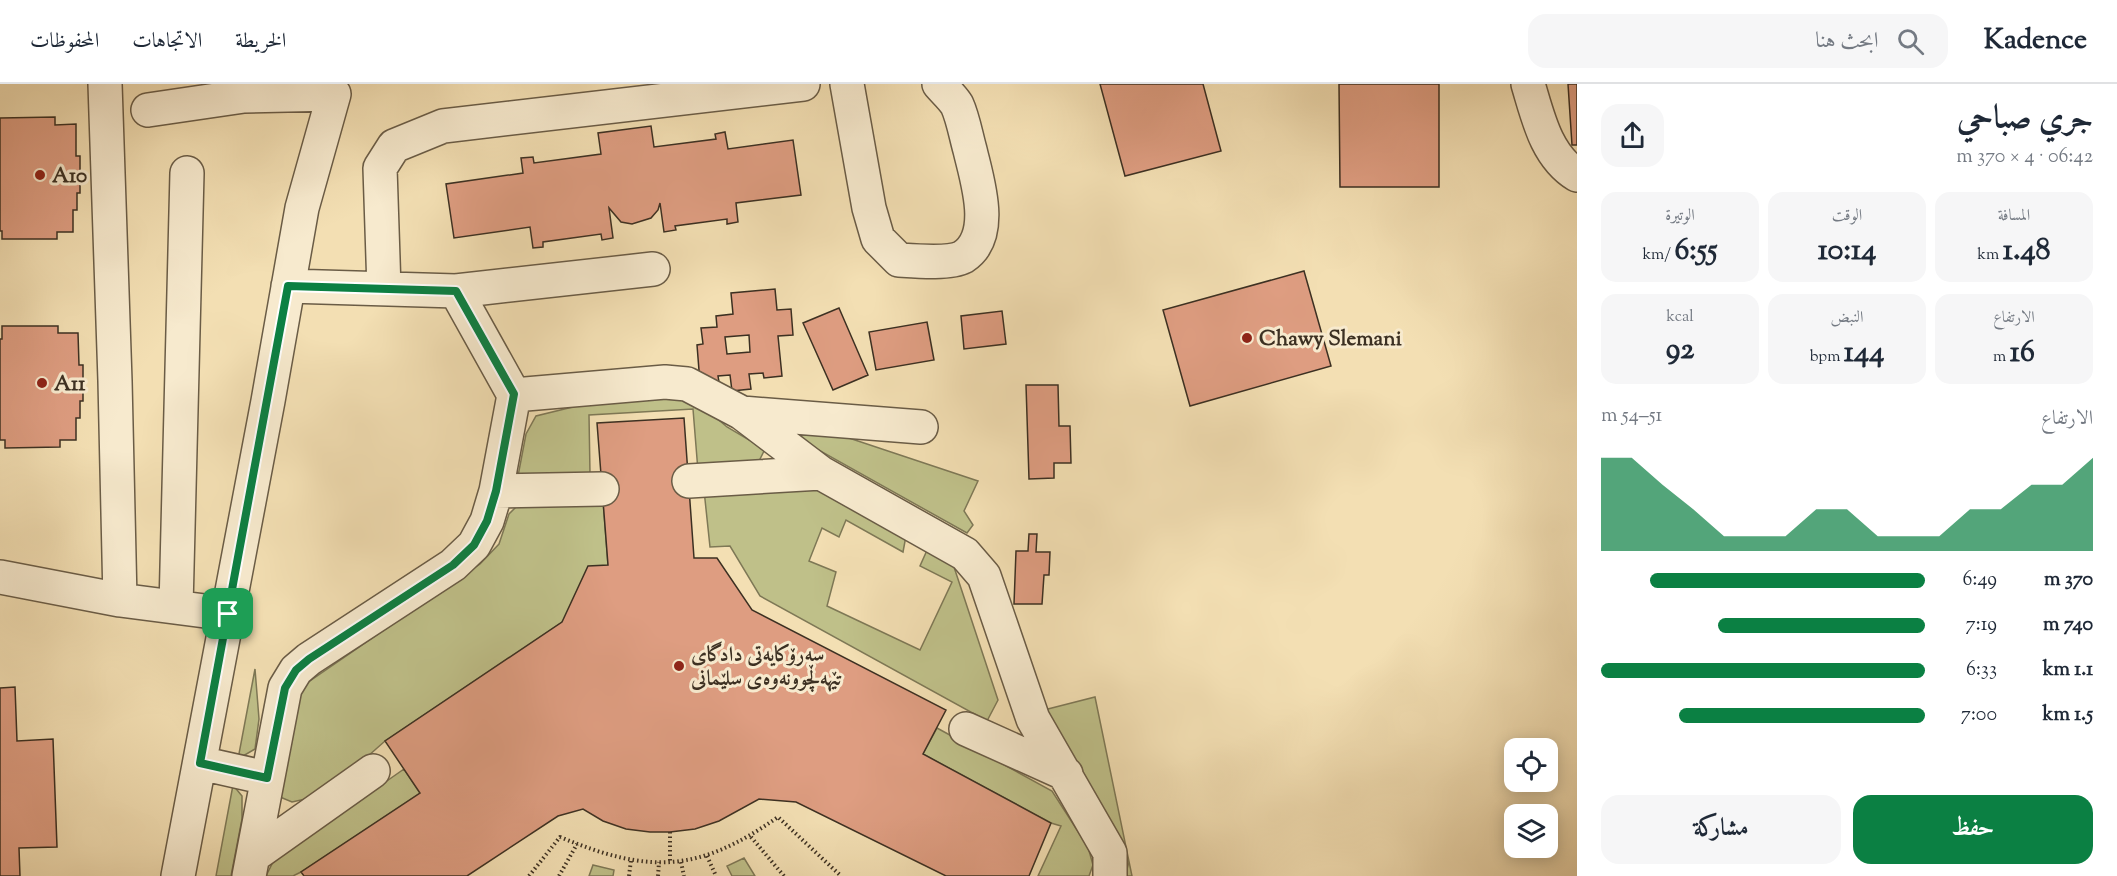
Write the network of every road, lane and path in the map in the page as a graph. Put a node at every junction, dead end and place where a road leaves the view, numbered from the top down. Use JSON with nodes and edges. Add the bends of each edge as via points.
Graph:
{"nodes":[{"id":1,"x":105,"y":84,"type":"edge"},
{"id":2,"x":803,"y":84,"type":"edge"},
{"id":3,"x":847,"y":84,"type":"edge"},
{"id":4,"x":939,"y":84,"type":"edge"},
{"id":5,"x":1528,"y":84,"type":"edge"},
{"id":6,"x":334,"y":89,"type":"edge"},
{"id":7,"x":148,"y":110,"type":"dead end"},
{"id":8,"x":187,"y":173,"type":"dead end"},
{"id":9,"x":1577,"y":175,"type":"edge"},
{"id":10,"x":653,"y":270,"type":"dead end"},
{"id":11,"x":288,"y":286,"type":"junction"},
{"id":12,"x":384,"y":289,"type":"junction"},
{"id":13,"x":456,"y":291,"type":"junction"},
{"id":14,"x":514,"y":394,"type":"junction"},
{"id":15,"x":742,"y":413,"type":"junction"},
{"id":16,"x":921,"y":427,"type":"dead end"},
{"id":17,"x":821,"y":473,"type":"junction"},
{"id":18,"x":689,"y":481,"type":"dead end"},
{"id":19,"x":602,"y":489,"type":"dead end"},
{"id":20,"x":496,"y":491,"type":"junction"},
{"id":21,"x":0,"y":577,"type":"edge"},
{"id":22,"x":120,"y":600,"type":"junction"},
{"id":23,"x":176,"y":607,"type":"junction"},
{"id":24,"x":228,"y":614,"type":"junction"},
{"id":25,"x":966,"y":729,"type":"dead end"},
{"id":26,"x":200,"y":763,"type":"junction"},
{"id":27,"x":373,"y":771,"type":"dead end"},
{"id":28,"x":1066,"y":774,"type":"junction"},
{"id":29,"x":267,"y":778,"type":"junction"},
{"id":30,"x":670,"y":832,"type":"dead end"},
{"id":31,"x":751,"y":837,"type":"junction"},
{"id":32,"x":577,"y":844,"type":"junction"},
{"id":33,"x":707,"y":856,"type":"junction"},
{"id":34,"x":631,"y":861,"type":"junction"},
{"id":35,"x":659,"y":862,"type":"junction"},
{"id":36,"x":670,"y":862,"type":"junction"},
{"id":37,"x":681,"y":862,"type":"junction"},
{"id":38,"x":251,"y":866,"type":"edge"},
{"id":39,"x":178,"y":876,"type":"edge"},
{"id":40,"x":529,"y":876,"type":"edge"},
{"id":41,"x":559,"y":876,"type":"edge"},
{"id":42,"x":629,"y":876,"type":"edge"},
{"id":43,"x":658,"y":876,"type":"edge"},
{"id":44,"x":684,"y":876,"type":"edge"},
{"id":45,"x":716,"y":876,"type":"edge"},
{"id":46,"x":784,"y":876,"type":"edge"},
{"id":47,"x":841,"y":876,"type":"edge"},
{"id":48,"x":1110,"y":876,"type":"edge"}],
"edges":[{"from":1,"to":22,"type":"street"},
{"from":2,"to":12,"type":"street","via":[[443,126],[394,146],[380,168]]},
{"from":3,"to":4,"type":"street","via":[[878,239],[899,260],[932,262],[961,258],[972,249],[977,243],[982,215],[957,105]]},
{"from":5,"to":9,"type":"street","via":[[1555,156]]},
{"from":6,"to":7,"type":"street","via":[[244,96]]},
{"from":6,"to":11,"type":"street","via":[[302,208]]},
{"from":8,"to":23,"type":"street"},
{"from":10,"to":13,"type":"street"},
{"from":11,"to":12,"type":"street"},
{"from":11,"to":24,"type":"street"},
{"from":12,"to":13,"type":"street"},
{"from":13,"to":14,"type":"street"},
{"from":14,"to":15,"type":"street","via":[[664,382],[687,384]]},
{"from":14,"to":20,"type":"street"},
{"from":15,"to":16,"type":"street"},
{"from":15,"to":17,"type":"street"},
{"from":17,"to":18,"type":"street"},
{"from":17,"to":28,"type":"street","via":[[965,554],[984,576],[1033,719]]},
{"from":19,"to":20,"type":"street"},
{"from":20,"to":29,"type":"street","via":[[481,535],[453,565],[296,670],[285,688]]},
{"from":21,"to":22,"type":"street"},
{"from":22,"to":23,"type":"street"},
{"from":23,"to":24,"type":"street"},
{"from":24,"to":26,"type":"street"},
{"from":25,"to":28,"type":"street"},
{"from":26,"to":29,"type":"street"},
{"from":26,"to":39,"type":"street"},
{"from":27,"to":38,"type":"street"},
{"from":28,"to":48,"type":"street","via":[[1110,853]]},
{"from":29,"to":38,"type":"street"},
{"from":30,"to":36,"type":"path"},
{"from":31,"to":33,"type":"path"},
{"from":31,"to":46,"type":"path"},
{"from":31,"to":47,"type":"path","via":[[778,817]]},
{"from":32,"to":34,"type":"path"},
{"from":32,"to":40,"type":"path","via":[[560,837]]},
{"from":32,"to":41,"type":"path"},
{"from":33,"to":37,"type":"path"},
{"from":33,"to":45,"type":"path"},
{"from":34,"to":35,"type":"path"},
{"from":34,"to":42,"type":"path"},
{"from":35,"to":36,"type":"path"},
{"from":35,"to":43,"type":"path"},
{"from":36,"to":37,"type":"path"},
{"from":37,"to":44,"type":"path"}]}
